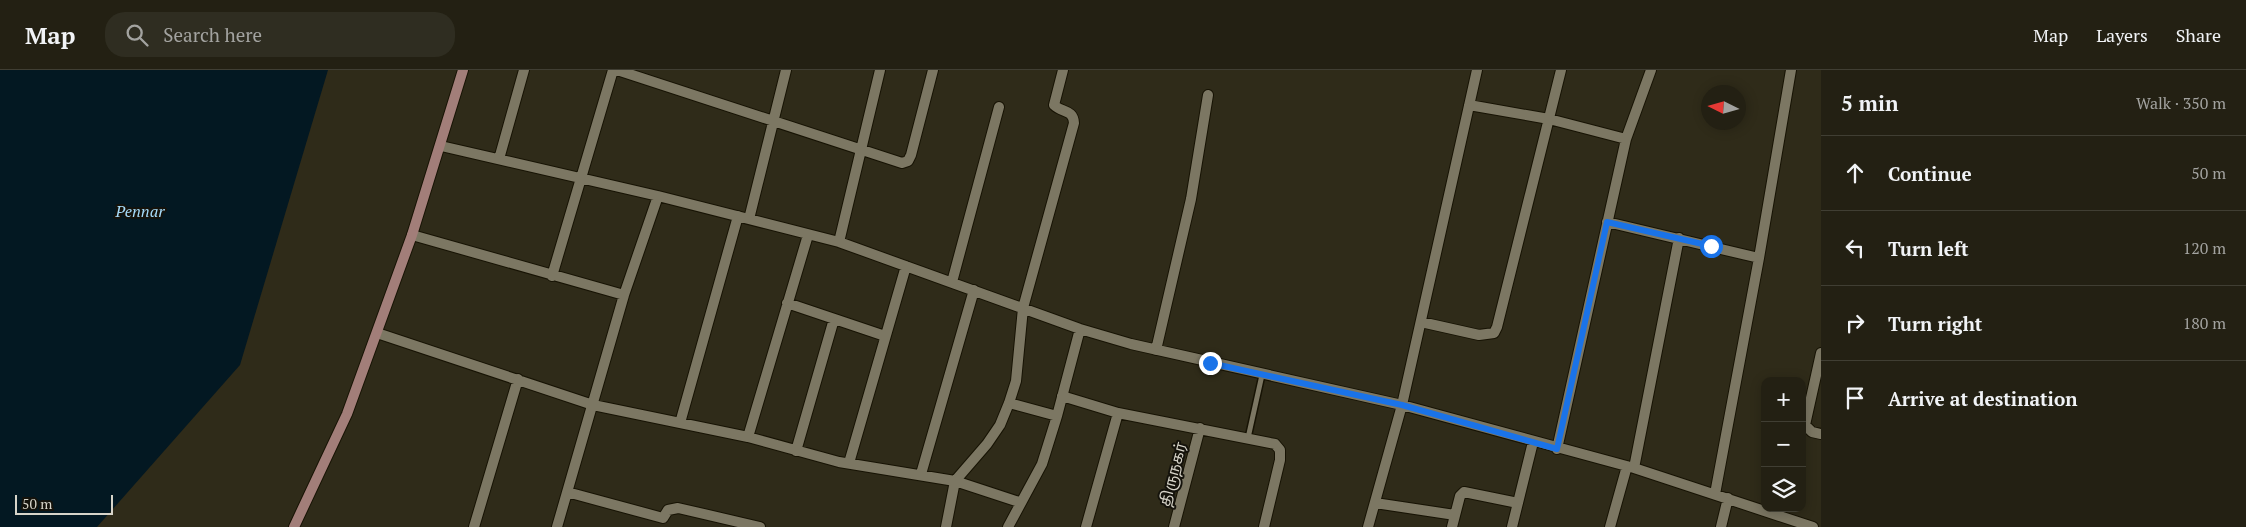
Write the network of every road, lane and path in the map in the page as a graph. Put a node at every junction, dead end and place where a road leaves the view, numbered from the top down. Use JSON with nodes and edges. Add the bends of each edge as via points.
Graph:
{"nodes":[{"id":1,"x":463,"y":70,"type":"edge"},
{"id":2,"x":524,"y":70,"type":"edge"},
{"id":3,"x":613,"y":70,"type":"edge"},
{"id":4,"x":617,"y":70,"type":"edge"},
{"id":5,"x":786,"y":70,"type":"edge"},
{"id":6,"x":880,"y":70,"type":"edge"},
{"id":7,"x":933,"y":70,"type":"edge"},
{"id":8,"x":1063,"y":70,"type":"edge"},
{"id":9,"x":1477,"y":70,"type":"edge"},
{"id":10,"x":1561,"y":70,"type":"edge"},
{"id":11,"x":1651,"y":70,"type":"edge"},
{"id":12,"x":1791,"y":70,"type":"edge"},
{"id":13,"x":1208,"y":95,"type":"dead end"},
{"id":14,"x":1469,"y":105,"type":"junction"},
{"id":15,"x":999,"y":107,"type":"dead end"},
{"id":16,"x":1549,"y":119,"type":"junction"},
{"id":17,"x":773,"y":120,"type":"junction"},
{"id":18,"x":1626,"y":139,"type":"junction"},
{"id":19,"x":441,"y":146,"type":"junction"},
{"id":20,"x":860,"y":149,"type":"junction"},
{"id":21,"x":500,"y":159,"type":"junction"},
{"id":22,"x":580,"y":178,"type":"junction"},
{"id":23,"x":658,"y":196,"type":"junction"},
{"id":24,"x":738,"y":216,"type":"junction"},
{"id":25,"x":749,"y":219,"type":"junction"},
{"id":26,"x":1607,"y":222,"type":"junction"},
{"id":27,"x":412,"y":234,"type":"junction"},
{"id":28,"x":808,"y":235,"type":"junction"},
{"id":29,"x":1678,"y":238,"type":"junction"},
{"id":30,"x":839,"y":242,"type":"junction"},
{"id":31,"x":1759,"y":258,"type":"junction"},
{"id":32,"x":906,"y":266,"type":"junction"},
{"id":33,"x":552,"y":276,"type":"junction"},
{"id":34,"x":952,"y":282,"type":"junction"},
{"id":35,"x":974,"y":290,"type":"junction"},
{"id":36,"x":624,"y":295,"type":"junction"},
{"id":37,"x":788,"y":303,"type":"junction"},
{"id":38,"x":1024,"y":308,"type":"junction"},
{"id":39,"x":834,"y":319,"type":"junction"},
{"id":40,"x":1420,"y":322,"type":"junction"},
{"id":41,"x":1080,"y":329,"type":"junction"},
{"id":42,"x":377,"y":333,"type":"junction"},
{"id":43,"x":885,"y":336,"type":"junction"},
{"id":44,"x":1156,"y":350,"type":"junction"},
{"id":45,"x":1821,"y":353,"type":"edge"},
{"id":46,"x":1262,"y":374,"type":"junction"},
{"id":47,"x":518,"y":379,"type":"junction"},
{"id":48,"x":1062,"y":396,"type":"junction"},
{"id":49,"x":1009,"y":403,"type":"junction"},
{"id":50,"x":593,"y":405,"type":"junction"},
{"id":51,"x":1402,"y":405,"type":"junction"},
{"id":52,"x":1118,"y":413,"type":"junction"},
{"id":53,"x":1057,"y":416,"type":"junction"},
{"id":54,"x":680,"y":423,"type":"junction"},
{"id":55,"x":1200,"y":428,"type":"junction"},
{"id":56,"x":1821,"y":434,"type":"edge"},
{"id":57,"x":748,"y":437,"type":"junction"},
{"id":58,"x":1248,"y":438,"type":"junction"},
{"id":59,"x":1533,"y":442,"type":"junction"},
{"id":60,"x":1557,"y":449,"type":"junction"},
{"id":61,"x":796,"y":452,"type":"junction"},
{"id":62,"x":849,"y":463,"type":"junction"},
{"id":63,"x":1630,"y":467,"type":"junction"},
{"id":64,"x":920,"y":474,"type":"junction"},
{"id":65,"x":955,"y":481,"type":"junction"},
{"id":66,"x":567,"y":492,"type":"junction"},
{"id":67,"x":1715,"y":494,"type":"junction"},
{"id":68,"x":1728,"y":498,"type":"junction"},
{"id":69,"x":1020,"y":502,"type":"junction"},
{"id":70,"x":1375,"y":503,"type":"junction"},
{"id":71,"x":1518,"y":503,"type":"junction"},
{"id":72,"x":1455,"y":515,"type":"junction"},
{"id":73,"x":662,"y":522,"type":"edge"},
{"id":74,"x":294,"y":527,"type":"edge"},
{"id":75,"x":474,"y":527,"type":"edge"},
{"id":76,"x":557,"y":527,"type":"edge"},
{"id":77,"x":760,"y":527,"type":"edge"},
{"id":78,"x":946,"y":527,"type":"edge"},
{"id":79,"x":1008,"y":527,"type":"edge"},
{"id":80,"x":1086,"y":527,"type":"edge"},
{"id":81,"x":1174,"y":527,"type":"edge"},
{"id":82,"x":1264,"y":527,"type":"edge"},
{"id":83,"x":1368,"y":527,"type":"edge"},
{"id":84,"x":1452,"y":527,"type":"edge"},
{"id":85,"x":1512,"y":527,"type":"edge"},
{"id":86,"x":1610,"y":527,"type":"edge"},
{"id":87,"x":1721,"y":527,"type":"edge"},
{"id":88,"x":1813,"y":527,"type":"edge"}],
"edges":[{"from":1,"to":19,"type":"main road"},
{"from":2,"to":21,"type":"street"},
{"from":3,"to":22,"type":"street"},
{"from":4,"to":17,"type":"street"},
{"from":5,"to":17,"type":"street"},
{"from":6,"to":20,"type":"street"},
{"from":7,"to":20,"type":"street","via":[[908,161],[895,161]]},
{"from":8,"to":38,"type":"street","via":[[1054,105],[1069,112],[1074,123]]},
{"from":9,"to":14,"type":"street"},
{"from":10,"to":16,"type":"street"},
{"from":11,"to":18,"type":"street"},
{"from":12,"to":31,"type":"street"},
{"from":13,"to":44,"type":"street","via":[[1191,200]]},
{"from":14,"to":16,"type":"street"},
{"from":14,"to":40,"type":"street"},
{"from":15,"to":34,"type":"street"},
{"from":16,"to":18,"type":"street"},
{"from":16,"to":40,"type":"street","via":[[1494,334],[1479,335]]},
{"from":17,"to":20,"type":"street"},
{"from":17,"to":25,"type":"street"},
{"from":18,"to":26,"type":"street"},
{"from":19,"to":21,"type":"street"},
{"from":19,"to":27,"type":"main road"},
{"from":20,"to":30,"type":"street"},
{"from":21,"to":22,"type":"street"},
{"from":22,"to":23,"type":"street"},
{"from":22,"to":33,"type":"street"},
{"from":23,"to":24,"type":"street"},
{"from":23,"to":36,"type":"street"},
{"from":24,"to":25,"type":"street"},
{"from":24,"to":54,"type":"street"},
{"from":25,"to":28,"type":"street"},
{"from":26,"to":29,"type":"street"},
{"from":26,"to":60,"type":"street"},
{"from":27,"to":33,"type":"street"},
{"from":27,"to":42,"type":"main road"},
{"from":28,"to":30,"type":"street"},
{"from":28,"to":37,"type":"street"},
{"from":29,"to":31,"type":"street"},
{"from":29,"to":63,"type":"street"},
{"from":30,"to":32,"type":"street"},
{"from":31,"to":67,"type":"street"},
{"from":32,"to":34,"type":"street"},
{"from":32,"to":43,"type":"street"},
{"from":33,"to":36,"type":"street"},
{"from":34,"to":35,"type":"street"},
{"from":35,"to":38,"type":"street"},
{"from":35,"to":64,"type":"street"},
{"from":36,"to":50,"type":"street"},
{"from":37,"to":39,"type":"street"},
{"from":37,"to":57,"type":"street"},
{"from":38,"to":41,"type":"street"},
{"from":38,"to":49,"type":"street","via":[[1016,381]]},
{"from":39,"to":43,"type":"street"},
{"from":39,"to":61,"type":"street"},
{"from":40,"to":51,"type":"street"},
{"from":41,"to":44,"type":"street"},
{"from":41,"to":48,"type":"street"},
{"from":42,"to":47,"type":"street"},
{"from":42,"to":74,"type":"main road","via":[[347,414]]},
{"from":43,"to":62,"type":"street"},
{"from":44,"to":46,"type":"street"},
{"from":45,"to":56,"type":"street","via":[[1806,425],[1812,432]]},
{"from":46,"to":51,"type":"street"},
{"from":46,"to":58,"type":"lane"},
{"from":47,"to":50,"type":"street"},
{"from":47,"to":75,"type":"street"},
{"from":48,"to":52,"type":"street"},
{"from":48,"to":53,"type":"street"},
{"from":49,"to":53,"type":"street"},
{"from":49,"to":65,"type":"street","via":[[987,444]]},
{"from":50,"to":54,"type":"street"},
{"from":50,"to":66,"type":"street"},
{"from":51,"to":59,"type":"street"},
{"from":51,"to":70,"type":"street"},
{"from":52,"to":55,"type":"street"},
{"from":52,"to":80,"type":"street"},
{"from":53,"to":69,"type":"street","via":[[1042,464]]},
{"from":54,"to":57,"type":"street"},
{"from":55,"to":58,"type":"street"},
{"from":55,"to":81,"type":"street","name":"திருநகர்"},
{"from":57,"to":61,"type":"street"},
{"from":58,"to":82,"type":"street","via":[[1275,444],[1280,450]]},
{"from":59,"to":60,"type":"street"},
{"from":59,"to":71,"type":"street"},
{"from":60,"to":63,"type":"street"},
{"from":61,"to":62,"type":"street"},
{"from":62,"to":64,"type":"street"},
{"from":63,"to":67,"type":"street"},
{"from":63,"to":86,"type":"street"},
{"from":64,"to":65,"type":"street"},
{"from":65,"to":69,"type":"street"},
{"from":65,"to":78,"type":"street"},
{"from":66,"to":73,"type":"street"},
{"from":66,"to":76,"type":"street"},
{"from":67,"to":68,"type":"street"},
{"from":68,"to":87,"type":"street"},
{"from":68,"to":88,"type":"street"},
{"from":69,"to":79,"type":"street"},
{"from":70,"to":72,"type":"street"},
{"from":70,"to":83,"type":"street"},
{"from":71,"to":72,"type":"street","via":[[1464,492]]},
{"from":71,"to":85,"type":"street"},
{"from":72,"to":84,"type":"street"},
{"from":73,"to":77,"type":"street","via":[[668,510],[678,508]]}]}
